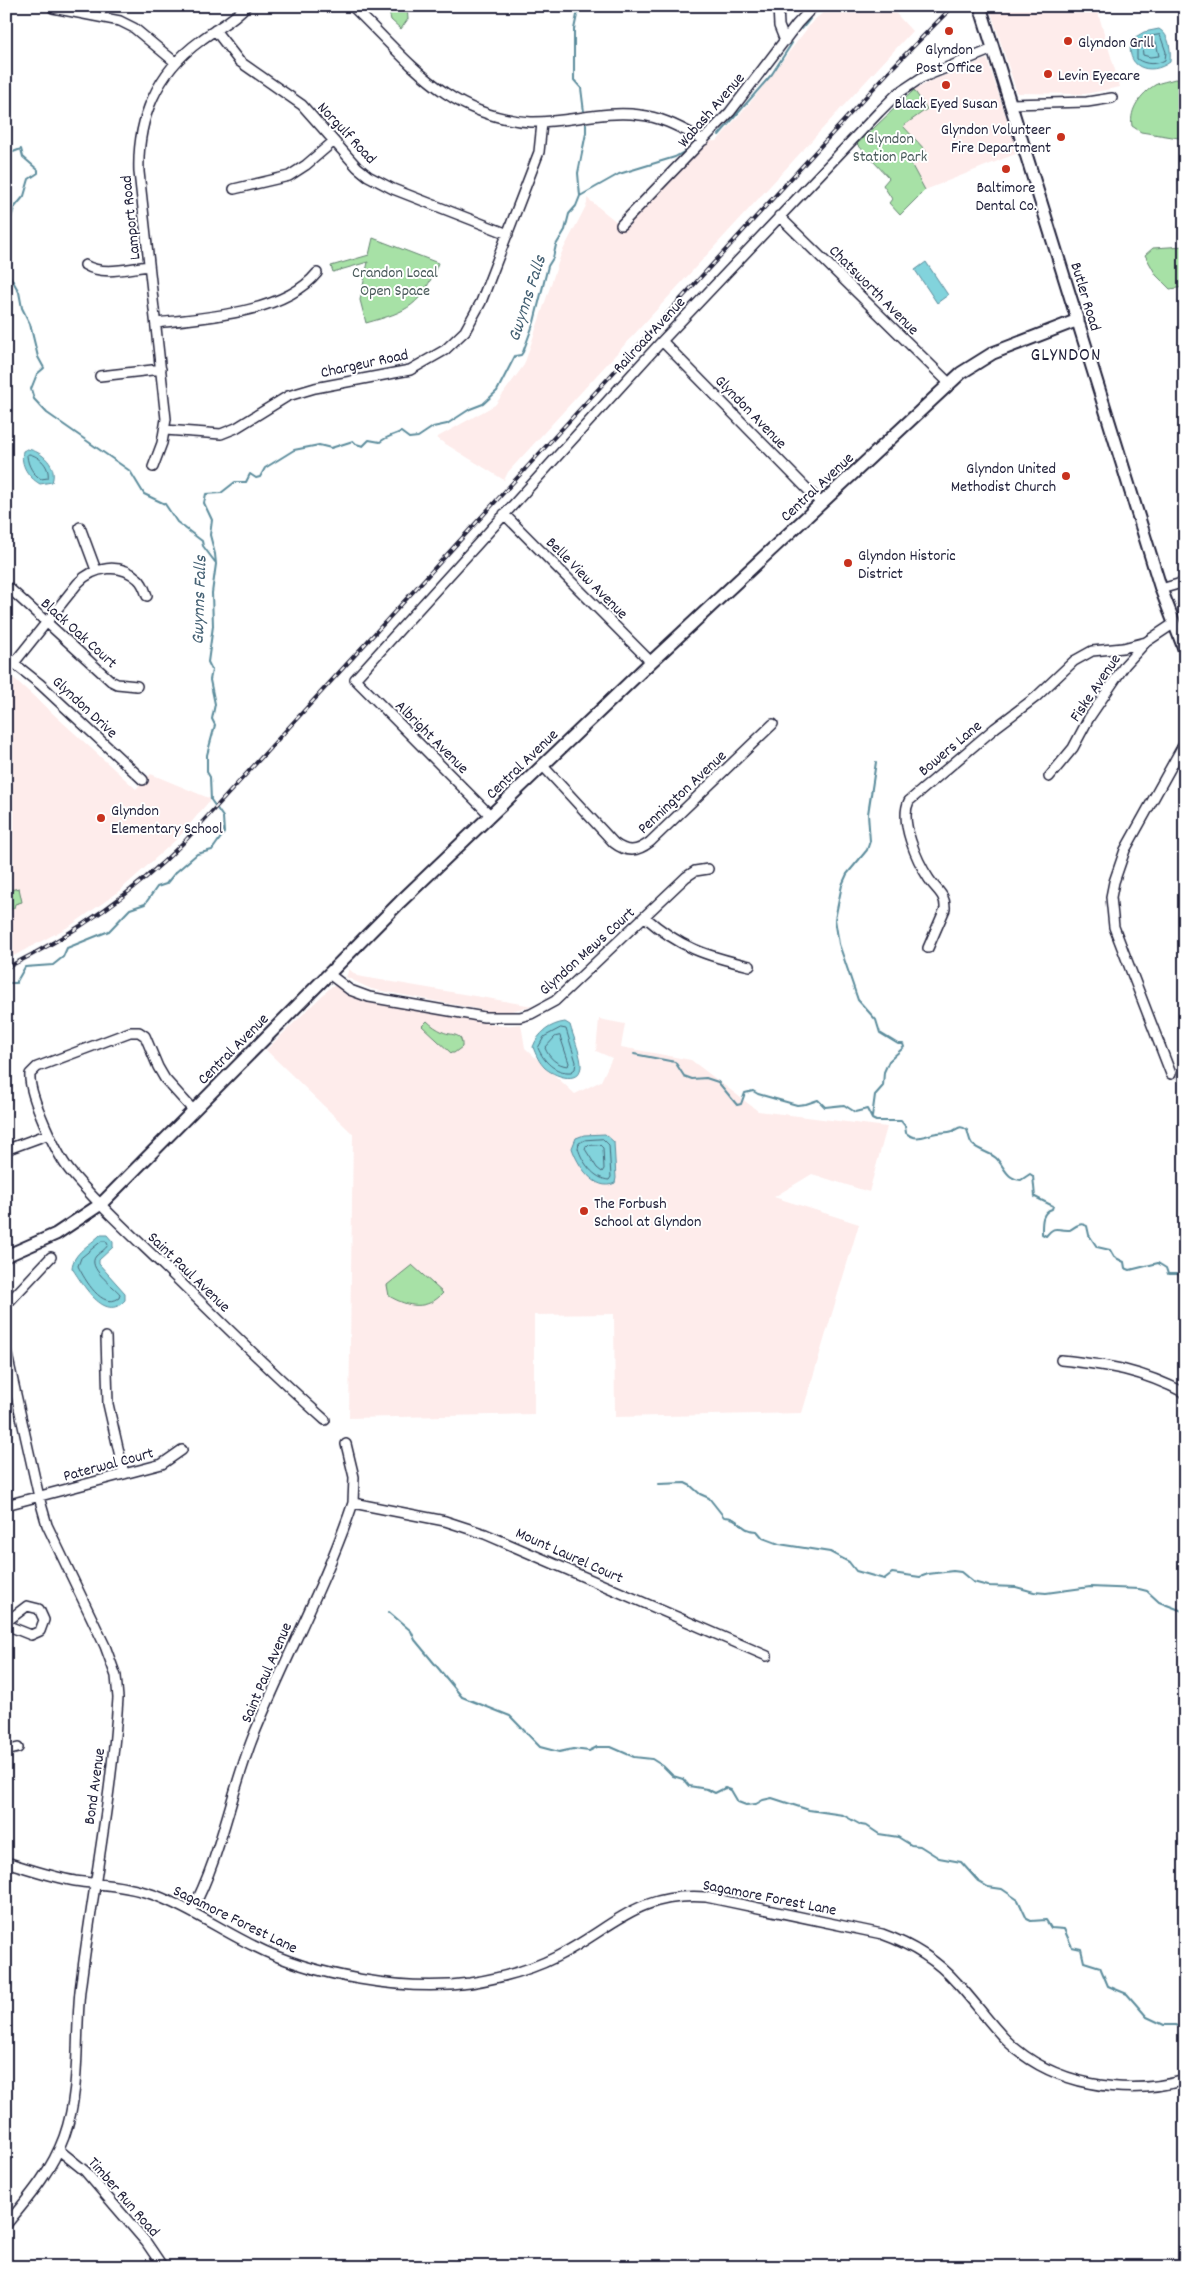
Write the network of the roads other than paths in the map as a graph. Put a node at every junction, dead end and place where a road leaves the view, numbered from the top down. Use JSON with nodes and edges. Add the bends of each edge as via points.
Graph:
{"nodes":[{"id":1,"x":246,"y":6,"type":"edge"},
{"id":2,"x":778,"y":6,"type":"edge"},
{"id":3,"x":814,"y":6,"type":"edge"},
{"id":4,"x":980,"y":6,"type":"edge"},
{"id":5,"x":353,"y":7,"type":"edge"},
{"id":6,"x":53,"y":8,"type":"dead end"},
{"id":7,"x":215,"y":30,"type":"junction"},
{"id":8,"x":785,"y":41,"type":"junction"},
{"id":9,"x":993,"y":49,"type":"junction"},
{"id":10,"x":175,"y":62,"type":"junction"},
{"id":11,"x":1112,"y":98,"type":"dead end"},
{"id":12,"x":1010,"y":104,"type":"junction"},
{"id":13,"x":542,"y":122,"type":"junction"},
{"id":14,"x":704,"y":140,"type":"junction"},
{"id":15,"x":334,"y":141,"type":"junction"},
{"id":16,"x":234,"y":190,"type":"dead end"},
{"id":17,"x":779,"y":216,"type":"junction"},
{"id":18,"x":621,"y":225,"type":"dead end"},
{"id":19,"x":508,"y":234,"type":"junction"},
{"id":20,"x":85,"y":265,"type":"dead end"},
{"id":21,"x":149,"y":266,"type":"junction"},
{"id":22,"x":317,"y":273,"type":"dead end"},
{"id":23,"x":1078,"y":320,"type":"junction"},
{"id":24,"x":156,"y":323,"type":"junction"},
{"id":25,"x":662,"y":341,"type":"junction"},
{"id":26,"x":161,"y":369,"type":"junction"},
{"id":27,"x":100,"y":376,"type":"dead end"},
{"id":28,"x":949,"y":383,"type":"junction"},
{"id":29,"x":165,"y":430,"type":"junction"},
{"id":30,"x":153,"y":467,"type":"dead end"},
{"id":31,"x":821,"y":503,"type":"junction"},
{"id":32,"x":504,"y":514,"type":"junction"},
{"id":33,"x":80,"y":527,"type":"dead end"},
{"id":34,"x":96,"y":570,"type":"junction"},
{"id":35,"x":1185,"y":582,"type":"edge"},
{"id":36,"x":9,"y":588,"type":"dead end"},
{"id":37,"x":1161,"y":589,"type":"junction"},
{"id":38,"x":147,"y":596,"type":"dead end"},
{"id":39,"x":45,"y":622,"type":"junction"},
{"id":40,"x":1173,"y":624,"type":"junction"},
{"id":41,"x":1146,"y":642,"type":"junction"},
{"id":42,"x":1185,"y":651,"type":"edge"},
{"id":43,"x":6,"y":657,"type":"edge"},
{"id":44,"x":651,"y":662,"type":"junction"},
{"id":45,"x":14,"y":663,"type":"junction"},
{"id":46,"x":355,"y":679,"type":"joint"},
{"id":47,"x":137,"y":686,"type":"dead end"},
{"id":48,"x":773,"y":724,"type":"dead end"},
{"id":49,"x":1185,"y":742,"type":"edge"},
{"id":50,"x":542,"y":765,"type":"junction"},
{"id":51,"x":1049,"y":777,"type":"dead end"},
{"id":52,"x":143,"y":780,"type":"dead end"},
{"id":53,"x":490,"y":815,"type":"junction"},
{"id":54,"x":708,"y":869,"type":"dead end"},
{"id":55,"x":645,"y":917,"type":"junction"},
{"id":56,"x":928,"y":948,"type":"dead end"},
{"id":57,"x":750,"y":966,"type":"dead end"},
{"id":58,"x":329,"y":974,"type":"junction"},
{"id":59,"x":1171,"y":1074,"type":"dead end"},
{"id":60,"x":193,"y":1110,"type":"junction"},
{"id":61,"x":48,"y":1134,"type":"junction"},
{"id":62,"x":8,"y":1149,"type":"edge"},
{"id":63,"x":101,"y":1204,"type":"junction"},
{"id":64,"x":6,"y":1256,"type":"edge"},
{"id":65,"x":51,"y":1257,"type":"dead end"},
{"id":66,"x":6,"y":1305,"type":"edge"},
{"id":67,"x":106,"y":1337,"type":"dead end"},
{"id":68,"x":6,"y":1350,"type":"edge"},
{"id":69,"x":1061,"y":1360,"type":"dead end"},
{"id":70,"x":1185,"y":1393,"type":"edge"},
{"id":71,"x":325,"y":1420,"type":"dead end"},
{"id":72,"x":346,"y":1444,"type":"dead end"},
{"id":73,"x":182,"y":1450,"type":"dead end"},
{"id":74,"x":124,"y":1474,"type":"junction"},
{"id":75,"x":39,"y":1497,"type":"junction"},
{"id":76,"x":353,"y":1503,"type":"junction"},
{"id":77,"x":6,"y":1505,"type":"edge"},
{"id":78,"x":767,"y":1656,"type":"dead end"},
{"id":79,"x":18,"y":1748,"type":"dead end"},
{"id":80,"x":6,"y":1751,"type":"edge"},
{"id":81,"x":6,"y":1862,"type":"edge"},
{"id":82,"x":95,"y":1883,"type":"junction"},
{"id":83,"x":191,"y":1912,"type":"junction"},
{"id":84,"x":1185,"y":2080,"type":"edge"},
{"id":85,"x":59,"y":2150,"type":"junction"},
{"id":86,"x":6,"y":2225,"type":"edge"},
{"id":87,"x":163,"y":2267,"type":"edge"}],
"edges":[{"from":1,"to":7,"type":"street","name":"Lamport Road"},
{"from":2,"to":8,"type":"street","via":[[779,26]]},
{"from":3,"to":8,"type":"street","name":"Wabash Avenue"},
{"from":4,"to":9,"type":"main road","name":"Butler Road"},
{"from":5,"to":13,"type":"street","via":[[424,77],[452,99],[499,118]]},
{"from":6,"to":10,"type":"street","via":[[120,21],[134,28]]},
{"from":7,"to":10,"type":"street","name":"Lamport Road"},
{"from":7,"to":15,"type":"street","name":"Norgulf Road","via":[[239,61],[302,104]]},
{"from":8,"to":14,"type":"street","name":"Wabash Avenue","via":[[741,99]]},
{"from":9,"to":12,"type":"main road","name":"Butler Road"},
{"from":9,"to":17,"type":"street","name":"Railroad Avenue","via":[[921,78],[897,94]]},
{"from":10,"to":21,"type":"street","name":"Lamport Road","via":[[153,95],[140,139],[139,172]]},
{"from":11,"to":12,"type":"street","via":[[1087,102]]},
{"from":12,"to":23,"type":"main road","name":"Butler Road"},
{"from":13,"to":14,"type":"street","via":[[640,115],[660,119]]},
{"from":13,"to":19,"type":"street","name":"Chargeur Road","via":[[539,152]]},
{"from":14,"to":18,"type":"street","name":"Wabash Avenue"},
{"from":15,"to":16,"type":"street","via":[[289,176]]},
{"from":15,"to":19,"type":"street","name":"Norgulf Road","via":[[356,167],[380,183]]},
{"from":17,"to":25,"type":"street","name":"Railroad Avenue"},
{"from":17,"to":28,"type":"street","name":"Chatsworth Avenue"},
{"from":19,"to":29,"type":"street","name":"Chargeur Road","via":[[470,323],[437,356],[398,373],[288,396],[221,434]]},
{"from":20,"to":21,"type":"street","via":[[105,271]]},
{"from":21,"to":24,"type":"street","name":"Lamport Road"},
{"from":22,"to":24,"type":"street","via":[[299,290],[257,308],[222,316]]},
{"from":23,"to":28,"type":"main road","name":"Central Avenue","via":[[984,358]]},
{"from":23,"to":37,"type":"main road","name":"Butler Road"},
{"from":24,"to":26,"type":"street","name":"Lamport Road"},
{"from":25,"to":31,"type":"street","name":"Glyndon Avenue"},
{"from":25,"to":32,"type":"street","name":"Railroad Avenue"},
{"from":26,"to":27,"type":"street"},
{"from":26,"to":29,"type":"street","name":"Lamport Road"},
{"from":28,"to":31,"type":"main road","name":"Central Avenue"},
{"from":29,"to":30,"type":"street","name":"Lamport Road"},
{"from":31,"to":44,"type":"main road","name":"Central Avenue"},
{"from":32,"to":44,"type":"street","name":"Belle View Avenue"},
{"from":32,"to":46,"type":"street","name":"Railroad Avenue"},
{"from":33,"to":34,"type":"street"},
{"from":34,"to":38,"type":"street","via":[[111,568],[127,572],[141,582]]},
{"from":34,"to":39,"type":"street","via":[[82,578]]},
{"from":35,"to":37,"type":"street"},
{"from":36,"to":39,"type":"street","name":"Black Oak Court"},
{"from":37,"to":40,"type":"main road","name":"Butler Road"},
{"from":39,"to":45,"type":"street"},
{"from":39,"to":47,"type":"street","name":"Black Oak Court","via":[[111,681]]},
{"from":40,"to":41,"type":"street","name":"Fiske Avenue"},
{"from":40,"to":42,"type":"main road","name":"Butler Road"},
{"from":41,"to":51,"type":"street","name":"Fiske Avenue","via":[[1125,664],[1073,748]]},
{"from":41,"to":56,"type":"street","name":"Bowers Lane","via":[[1092,651],[1074,661],[1036,697],[909,801],[905,817],[917,856],[945,902]]},
{"from":43,"to":45,"type":"street","name":"Glyndon Drive"},
{"from":44,"to":50,"type":"main road","name":"Central Avenue"},
{"from":45,"to":52,"type":"street","name":"Glyndon Drive"},
{"from":46,"to":53,"type":"street","name":"Albright Avenue"},
{"from":48,"to":50,"type":"street","name":"Pennington Avenue","via":[[650,842],[636,850],[626,850],[614,843]]},
{"from":49,"to":59,"type":"street","via":[[1125,850],[1111,897],[1114,927]]},
{"from":50,"to":53,"type":"main road","name":"Central Avenue"},
{"from":53,"to":58,"type":"main road","name":"Central Avenue"},
{"from":54,"to":55,"type":"street","name":"Glyndon Mews Court","via":[[695,871],[686,877]]},
{"from":55,"to":57,"type":"street","via":[[685,946],[711,957]]},
{"from":55,"to":58,"type":"street","name":"Glyndon Mews Court","via":[[555,1001],[520,1017],[484,1017],[369,996],[350,990]]},
{"from":58,"to":60,"type":"main road","name":"Central Avenue"},
{"from":60,"to":61,"type":"street","name":"Saint Paul Avenue","via":[[165,1079],[145,1036],[135,1031],[32,1071],[30,1083]]},
{"from":60,"to":63,"type":"main road","name":"Central Avenue"},
{"from":61,"to":62,"type":"street"},
{"from":61,"to":63,"type":"street","name":"Saint Paul Avenue","via":[[70,1171]]},
{"from":63,"to":64,"type":"main road","name":"Central Avenue","via":[[56,1234]]},
{"from":63,"to":71,"type":"street","name":"Saint Paul Avenue"},
{"from":65,"to":66,"type":"street"},
{"from":67,"to":74,"type":"street","via":[[108,1404]]},
{"from":68,"to":75,"type":"street","name":"Bond Avenue"},
{"from":69,"to":70,"type":"street","via":[[1133,1371]]},
{"from":72,"to":76,"type":"street","name":"Saint Paul Avenue","via":[[354,1477]]},
{"from":73,"to":74,"type":"street","name":"Paterwal Court","via":[[162,1464]]},
{"from":74,"to":75,"type":"street","name":"Paterwal Court"},
{"from":75,"to":77,"type":"street","name":"Paterwal Court"},
{"from":75,"to":82,"type":"street","name":"Bond Avenue","via":[[51,1536],[105,1646],[118,1687],[116,1732]]},
{"from":76,"to":78,"type":"street","name":"Mount Laurel Court","via":[[479,1531]]},
{"from":76,"to":83,"type":"street","name":"Saint Paul Avenue","via":[[253,1737],[214,1861]]},
{"from":79,"to":80,"type":"street"},
{"from":81,"to":82,"type":"street","name":"Sagamore Forest Lane","via":[[62,1878]]},
{"from":82,"to":83,"type":"street","name":"Sagamore Forest Lane","via":[[145,1892]]},
{"from":82,"to":85,"type":"street","name":"Bond Avenue","via":[[77,2026],[76,2088]]},
{"from":83,"to":84,"type":"street","name":"Sagamore Forest Lane","via":[[254,1946],[303,1966],[388,1983],[439,1986],[494,1979],[538,1965],[644,1905],[677,1897],[706,1897],[882,1934],[901,1941],[944,1970],[1008,2042],[1023,2054],[1066,2076],[1089,2083],[1124,2087],[1156,2086]]},
{"from":85,"to":86,"type":"street","name":"Bond Avenue","via":[[42,2181]]},
{"from":85,"to":87,"type":"street","name":"Timber Run Road","via":[[85,2171],[146,2242]]}]}
